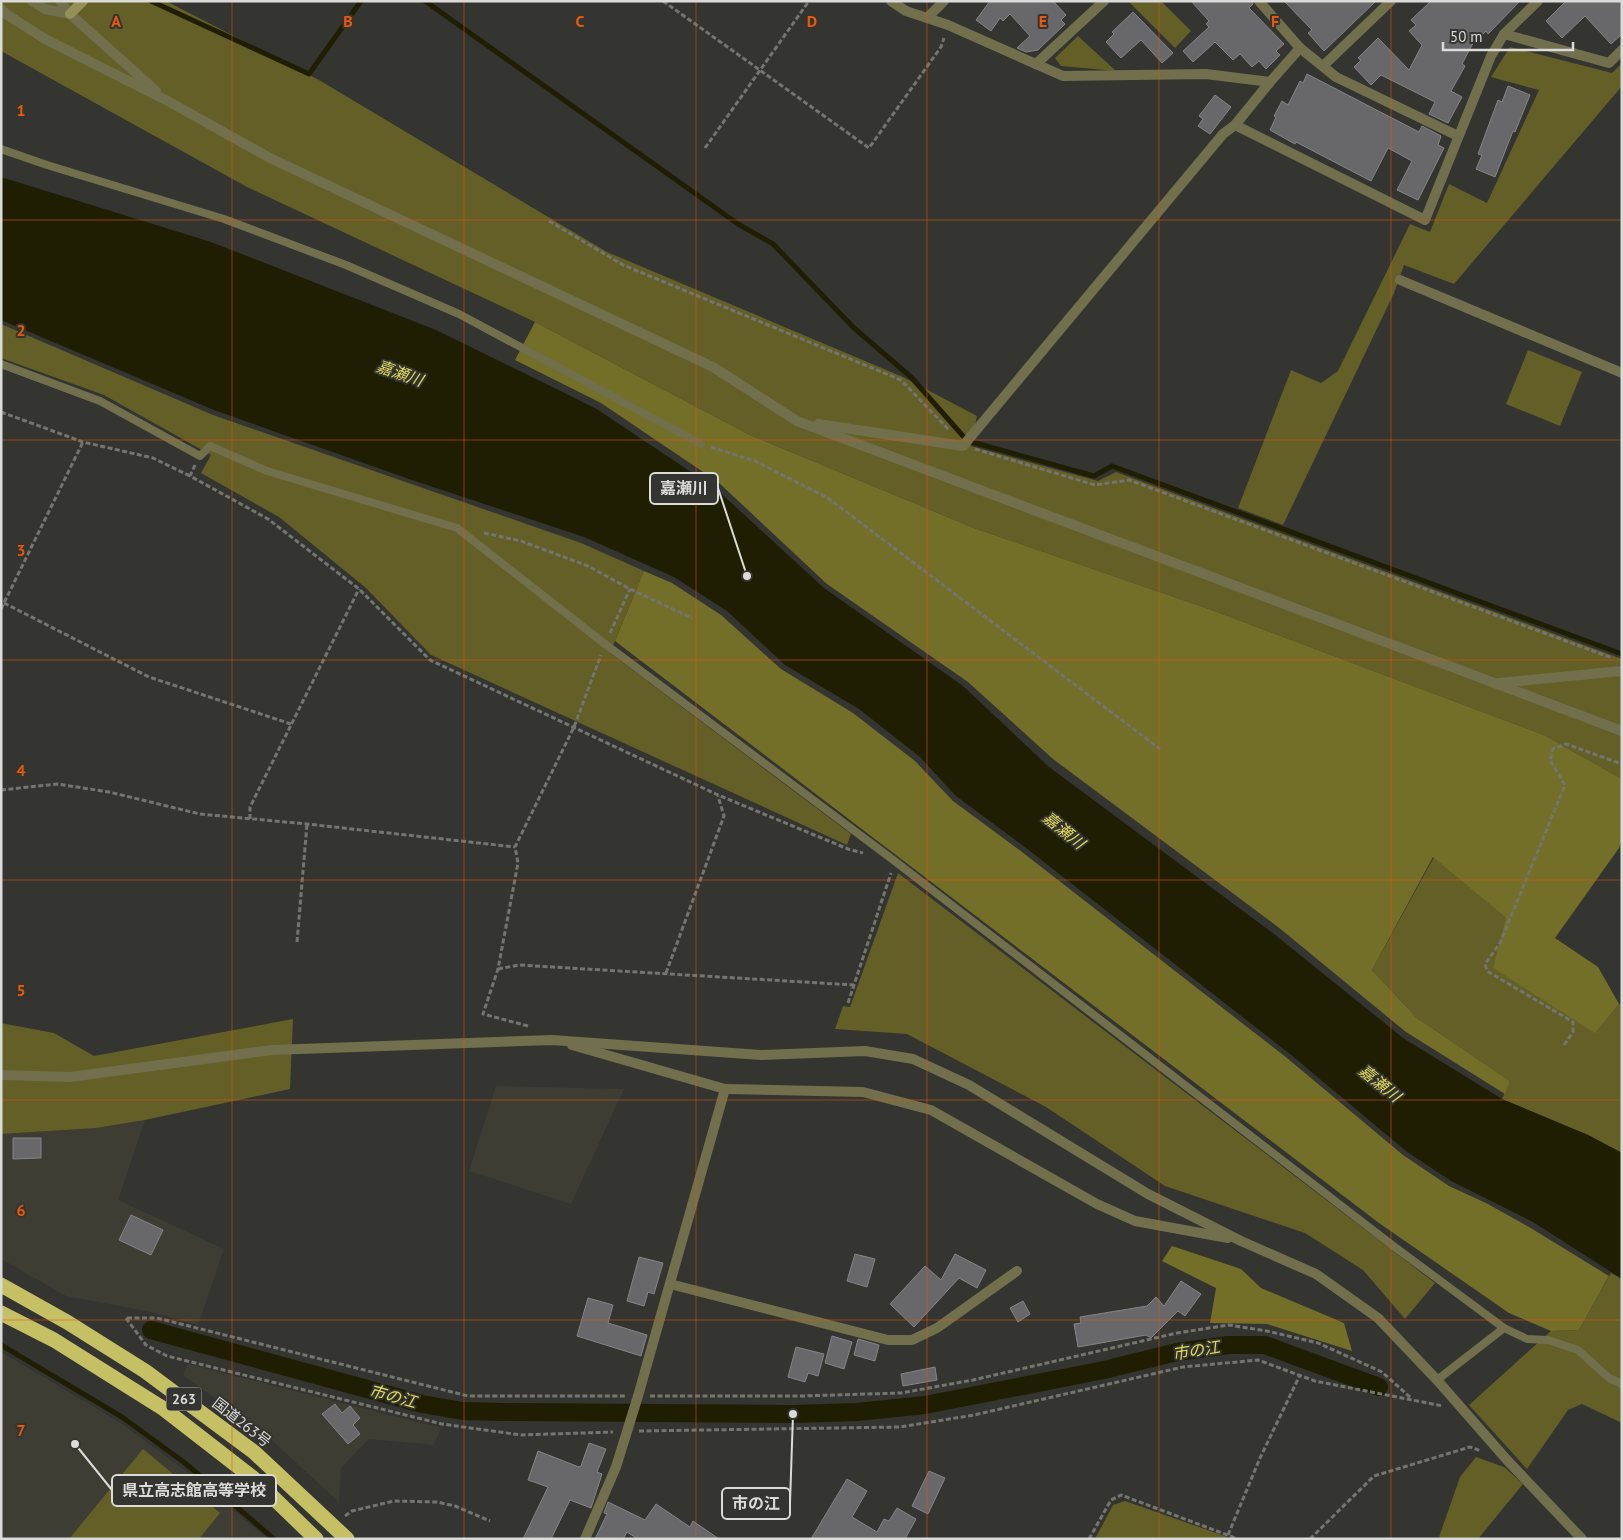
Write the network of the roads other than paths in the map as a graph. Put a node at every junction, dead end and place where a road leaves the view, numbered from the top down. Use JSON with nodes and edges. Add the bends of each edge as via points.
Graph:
{"nodes":[{"id":1,"x":32,"y":1,"type":"edge"},
{"id":2,"x":60,"y":1,"type":"edge"},
{"id":3,"x":82,"y":1,"type":"edge"},
{"id":4,"x":891,"y":1,"type":"edge"},
{"id":5,"x":944,"y":1,"type":"edge"},
{"id":6,"x":1104,"y":1,"type":"edge"},
{"id":7,"x":1259,"y":1,"type":"edge"},
{"id":8,"x":1391,"y":1,"type":"edge"},
{"id":9,"x":1538,"y":1,"type":"edge"},
{"id":10,"x":1,"y":9,"type":"edge"},
{"id":11,"x":70,"y":14,"type":"junction"},
{"id":12,"x":927,"y":18,"type":"junction"},
{"id":13,"x":1504,"y":34,"type":"junction"},
{"id":14,"x":1300,"y":48,"type":"junction"},
{"id":15,"x":1622,"y":50,"type":"edge"},
{"id":16,"x":1036,"y":64,"type":"junction"},
{"id":17,"x":1323,"y":66,"type":"junction"},
{"id":18,"x":1270,"y":82,"type":"junction"},
{"id":19,"x":166,"y":100,"type":"junction"},
{"id":20,"x":1235,"y":125,"type":"junction"},
{"id":21,"x":1458,"y":136,"type":"junction"},
{"id":22,"x":1,"y":149,"type":"edge"},
{"id":23,"x":1400,"y":280,"type":"dead end"},
{"id":24,"x":1,"y":364,"type":"edge"},
{"id":25,"x":1622,"y":373,"type":"edge"},
{"id":26,"x":797,"y":421,"type":"junction"},
{"id":27,"x":701,"y":444,"type":"road end"},
{"id":28,"x":1622,"y":671,"type":"edge"},
{"id":29,"x":1496,"y":683,"type":"junction"},
{"id":30,"x":1622,"y":731,"type":"edge"},
{"id":31,"x":552,"y":1040,"type":"junction"},
{"id":32,"x":1,"y":1075,"type":"edge"},
{"id":33,"x":725,"y":1089,"type":"junction"},
{"id":34,"x":1241,"y":1240,"type":"junction"},
{"id":35,"x":1018,"y":1271,"type":"dead end"},
{"id":36,"x":670,"y":1284,"type":"junction"},
{"id":37,"x":1,"y":1285,"type":"edge"},
{"id":38,"x":1,"y":1313,"type":"edge"},
{"id":39,"x":1504,"y":1328,"type":"junction"},
{"id":40,"x":1437,"y":1380,"type":"junction"},
{"id":41,"x":1622,"y":1384,"type":"edge"},
{"id":42,"x":316,"y":1539,"type":"edge"},
{"id":43,"x":347,"y":1539,"type":"edge"},
{"id":44,"x":585,"y":1539,"type":"edge"},
{"id":45,"x":1582,"y":1539,"type":"edge"}],
"edges":[{"from":1,"to":11,"type":"street","via":[[45,9]]},
{"from":2,"to":11,"type":"street"},
{"from":3,"to":11,"type":"street"},
{"from":4,"to":12,"type":"street","via":[[906,12]]},
{"from":5,"to":12,"type":"street"},
{"from":6,"to":16,"type":"street"},
{"from":7,"to":14,"type":"street"},
{"from":8,"to":17,"type":"street"},
{"from":9,"to":13,"type":"street"},
{"from":10,"to":19,"type":"street","via":[[45,39]]},
{"from":11,"to":19,"type":"street"},
{"from":12,"to":16,"type":"street"},
{"from":13,"to":15,"type":"street","via":[[1609,63]]},
{"from":13,"to":21,"type":"street","via":[[1491,56]]},
{"from":14,"to":17,"type":"street"},
{"from":14,"to":18,"type":"street"},
{"from":16,"to":18,"type":"street","via":[[1063,76],[1206,74]]},
{"from":17,"to":21,"type":"street","via":[[1336,77]]},
{"from":18,"to":20,"type":"street"},
{"from":19,"to":26,"type":"street","via":[[270,158],[713,367]]},
{"from":20,"to":21,"type":"street","via":[[1425,220]]},
{"from":20,"to":26,"type":"street","via":[[1223,134],[963,446]]},
{"from":22,"to":27,"type":"lane","via":[[224,220],[346,265],[459,314]]},
{"from":23,"to":25,"type":"street"},
{"from":24,"to":39,"type":"lane","via":[[100,401],[200,456],[210,446],[267,471],[457,528]]},
{"from":26,"to":29,"type":"street"},
{"from":28,"to":29,"type":"street"},
{"from":29,"to":30,"type":"street"},
{"from":31,"to":32,"type":"street","via":[[272,1050],[70,1077]]},
{"from":31,"to":33,"type":"street"},
{"from":31,"to":34,"type":"street","via":[[761,1055],[865,1052],[913,1059],[969,1085],[1148,1194]]},
{"from":33,"to":34,"type":"street","via":[[863,1092],[931,1110],[1097,1204],[1135,1221]]},
{"from":33,"to":36,"type":"street"},
{"from":34,"to":40,"type":"street","via":[[1316,1274],[1332,1285],[1378,1318]]},
{"from":35,"to":36,"type":"street","via":[[937,1328],[912,1340],[888,1340]]},
{"from":36,"to":44,"type":"street","via":[[616,1467]]},
{"from":37,"to":43,"type":"highway","name":"国道263号","number":"263","via":[[145,1371],[254,1452]]},
{"from":38,"to":42,"type":"highway","number":"263","via":[[54,1340],[164,1409],[253,1478]]},
{"from":39,"to":40,"type":"lane"},
{"from":39,"to":41,"type":"lane","via":[[1527,1339],[1548,1340],[1578,1350],[1609,1378]]},
{"from":40,"to":45,"type":"street"}]}
